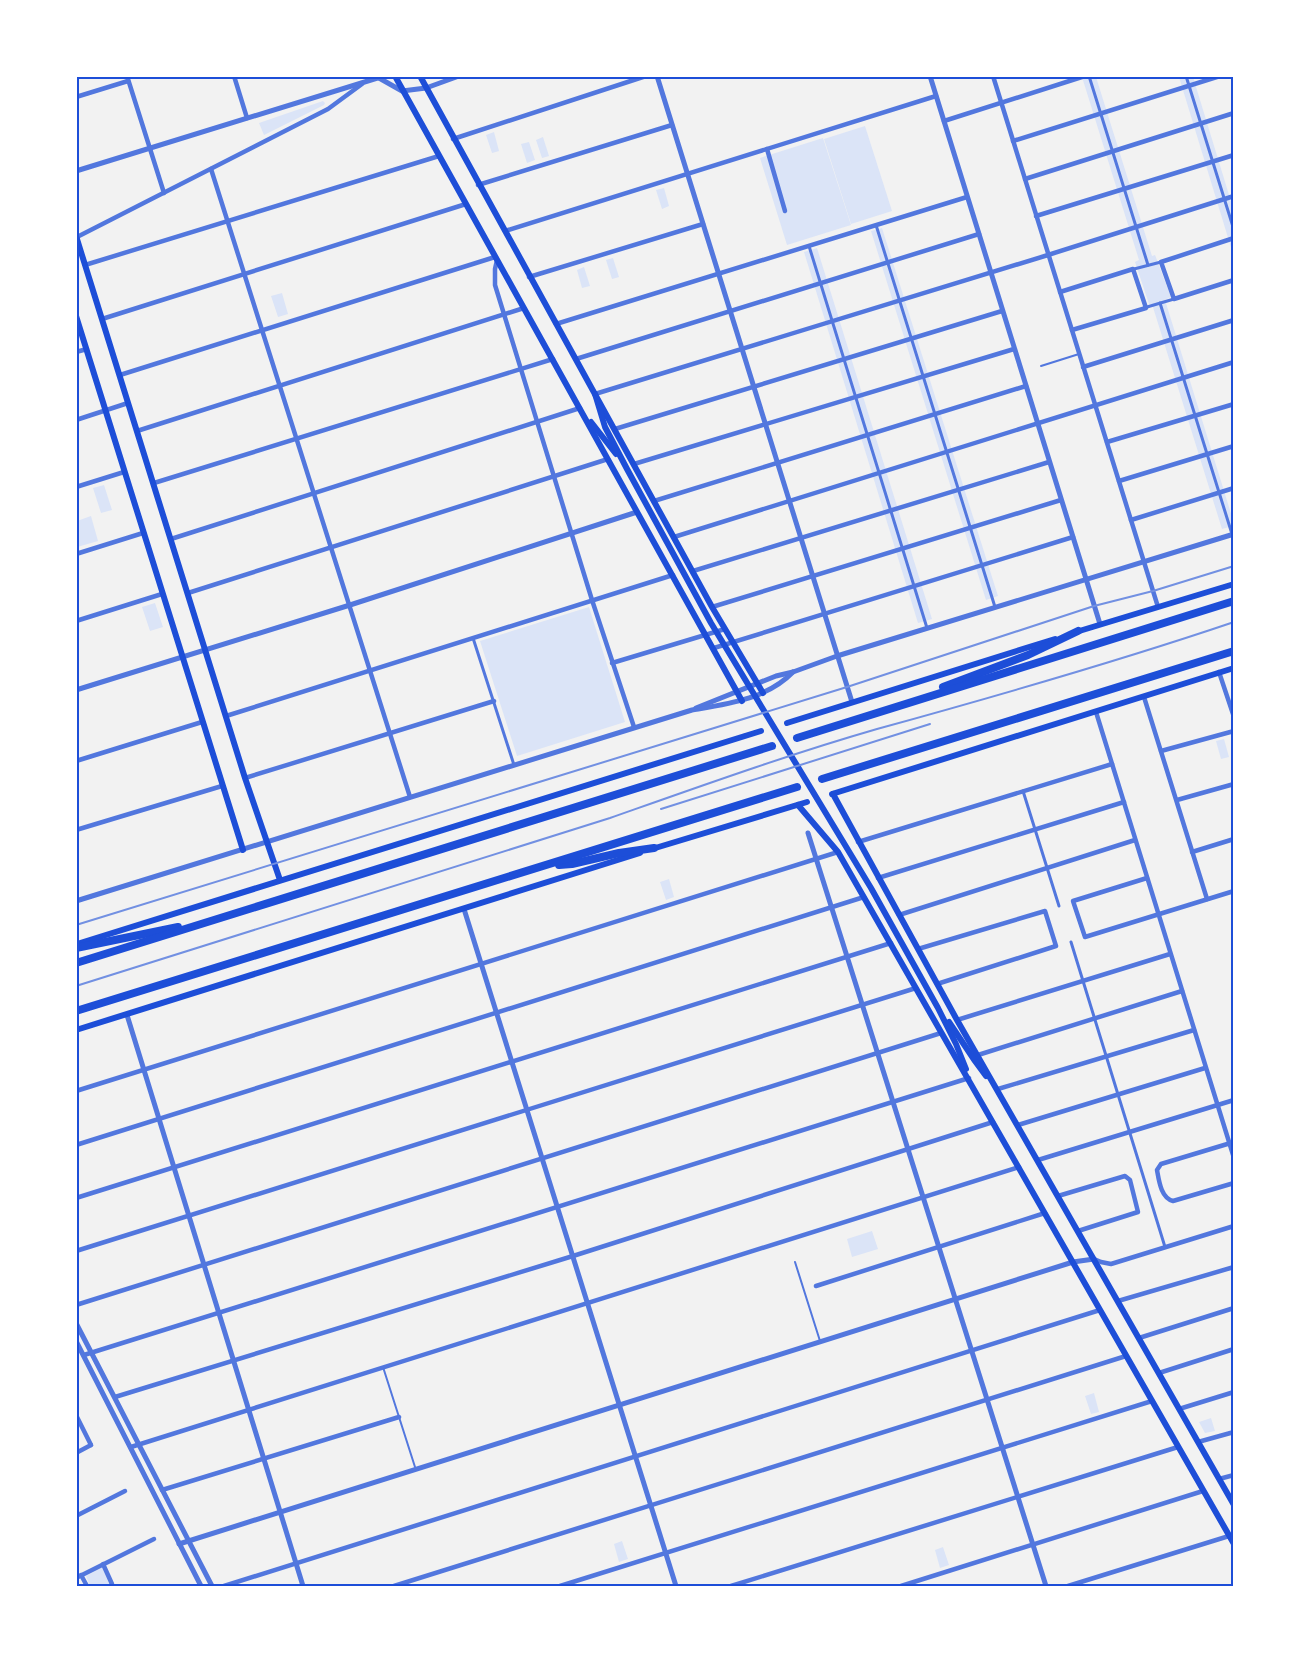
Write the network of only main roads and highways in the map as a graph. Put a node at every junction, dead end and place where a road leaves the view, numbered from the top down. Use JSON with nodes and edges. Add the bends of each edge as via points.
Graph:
{"nodes":[{"id":1,"x":396,"y":76,"type":"edge"},
{"id":2,"x":420,"y":76,"type":"edge"},
{"id":3,"x":77,"y":237,"type":"edge"},
{"id":4,"x":76,"y":316,"type":"edge"},
{"id":5,"x":595,"y":394,"type":"junction"},
{"id":6,"x":580,"y":408,"type":"junction"},
{"id":7,"x":627,"y":469,"type":"junction"},
{"id":8,"x":1233,"y":584,"type":"edge"},
{"id":9,"x":1233,"y":601,"type":"edge"},
{"id":10,"x":1078,"y":632,"type":"junction"},
{"id":11,"x":1233,"y":651,"type":"edge"},
{"id":12,"x":738,"y":652,"type":"junction"},
{"id":13,"x":720,"y":658,"type":"junction"},
{"id":14,"x":1233,"y":668,"type":"edge"},
{"id":15,"x":763,"y":693,"type":"road end"},
{"id":16,"x":742,"y":700,"type":"road end"},
{"id":17,"x":893,"y":708,"type":"junction"},
{"id":18,"x":787,"y":723,"type":"dead end"},
{"id":19,"x":761,"y":730,"type":"dead end"},
{"id":20,"x":797,"y":738,"type":"dead end"},
{"id":21,"x":772,"y":746,"type":"dead end"},
{"id":22,"x":822,"y":779,"type":"dead end"},
{"id":23,"x":797,"y":787,"type":"dead end"},
{"id":24,"x":807,"y":802,"type":"dead end"},
{"id":25,"x":798,"y":805,"type":"junction"},
{"id":26,"x":654,"y":848,"type":"junction"},
{"id":27,"x":243,"y":850,"type":"road end"},
{"id":28,"x":546,"y":866,"type":"junction"},
{"id":29,"x":874,"y":870,"type":"junction"},
{"id":30,"x":854,"y":879,"type":"junction"},
{"id":31,"x":280,"y":880,"type":"junction"},
{"id":32,"x":202,"y":924,"type":"junction"},
{"id":33,"x":76,"y":946,"type":"edge"},
{"id":34,"x":76,"y":963,"type":"edge"},
{"id":35,"x":938,"y":1008,"type":"junction"},
{"id":36,"x":76,"y":1011,"type":"edge"},
{"id":37,"x":76,"y":1030,"type":"edge"},
{"id":38,"x":969,"y":1078,"type":"junction"},
{"id":39,"x":998,"y":1089,"type":"junction"},
{"id":40,"x":1233,"y":1504,"type":"edge"},
{"id":41,"x":1233,"y":1544,"type":"edge"}],
"edges":[{"from":1,"to":6,"type":"main road"},
{"from":2,"to":5,"type":"main road"},
{"from":3,"to":31,"type":"main road"},
{"from":4,"to":27,"type":"main road"},
{"from":5,"to":7,"type":"main road","via":[[605,427]]},
{"from":5,"to":12,"type":"main road"},
{"from":6,"to":7,"type":"main road"},
{"from":6,"to":13,"type":"main road"},
{"from":7,"to":35,"type":"main road","via":[[711,623],[871,888]]},
{"from":8,"to":10,"type":"main road"},
{"from":9,"to":17,"type":"highway"},
{"from":10,"to":17,"type":"highway"},
{"from":10,"to":18,"type":"main road"},
{"from":11,"to":22,"type":"highway"},
{"from":12,"to":13,"type":"main road"},
{"from":12,"to":15,"type":"main road"},
{"from":13,"to":16,"type":"main road"},
{"from":14,"to":29,"type":"main road","via":[[832,794]]},
{"from":17,"to":20,"type":"highway"},
{"from":19,"to":31,"type":"main road"},
{"from":21,"to":32,"type":"highway"},
{"from":23,"to":28,"type":"highway"},
{"from":24,"to":25,"type":"main road"},
{"from":25,"to":26,"type":"main road"},
{"from":25,"to":30,"type":"main road","via":[[838,852]]},
{"from":26,"to":28,"type":"highway"},
{"from":26,"to":37,"type":"main road"},
{"from":28,"to":36,"type":"highway"},
{"from":29,"to":30,"type":"main road","via":[[860,871]]},
{"from":29,"to":39,"type":"main road"},
{"from":30,"to":38,"type":"main road"},
{"from":31,"to":33,"type":"main road"},
{"from":32,"to":33,"type":"highway"},
{"from":32,"to":34,"type":"highway"},
{"from":35,"to":38,"type":"main road"},
{"from":35,"to":39,"type":"main road"},
{"from":38,"to":41,"type":"main road"},
{"from":39,"to":40,"type":"main road"}]}
